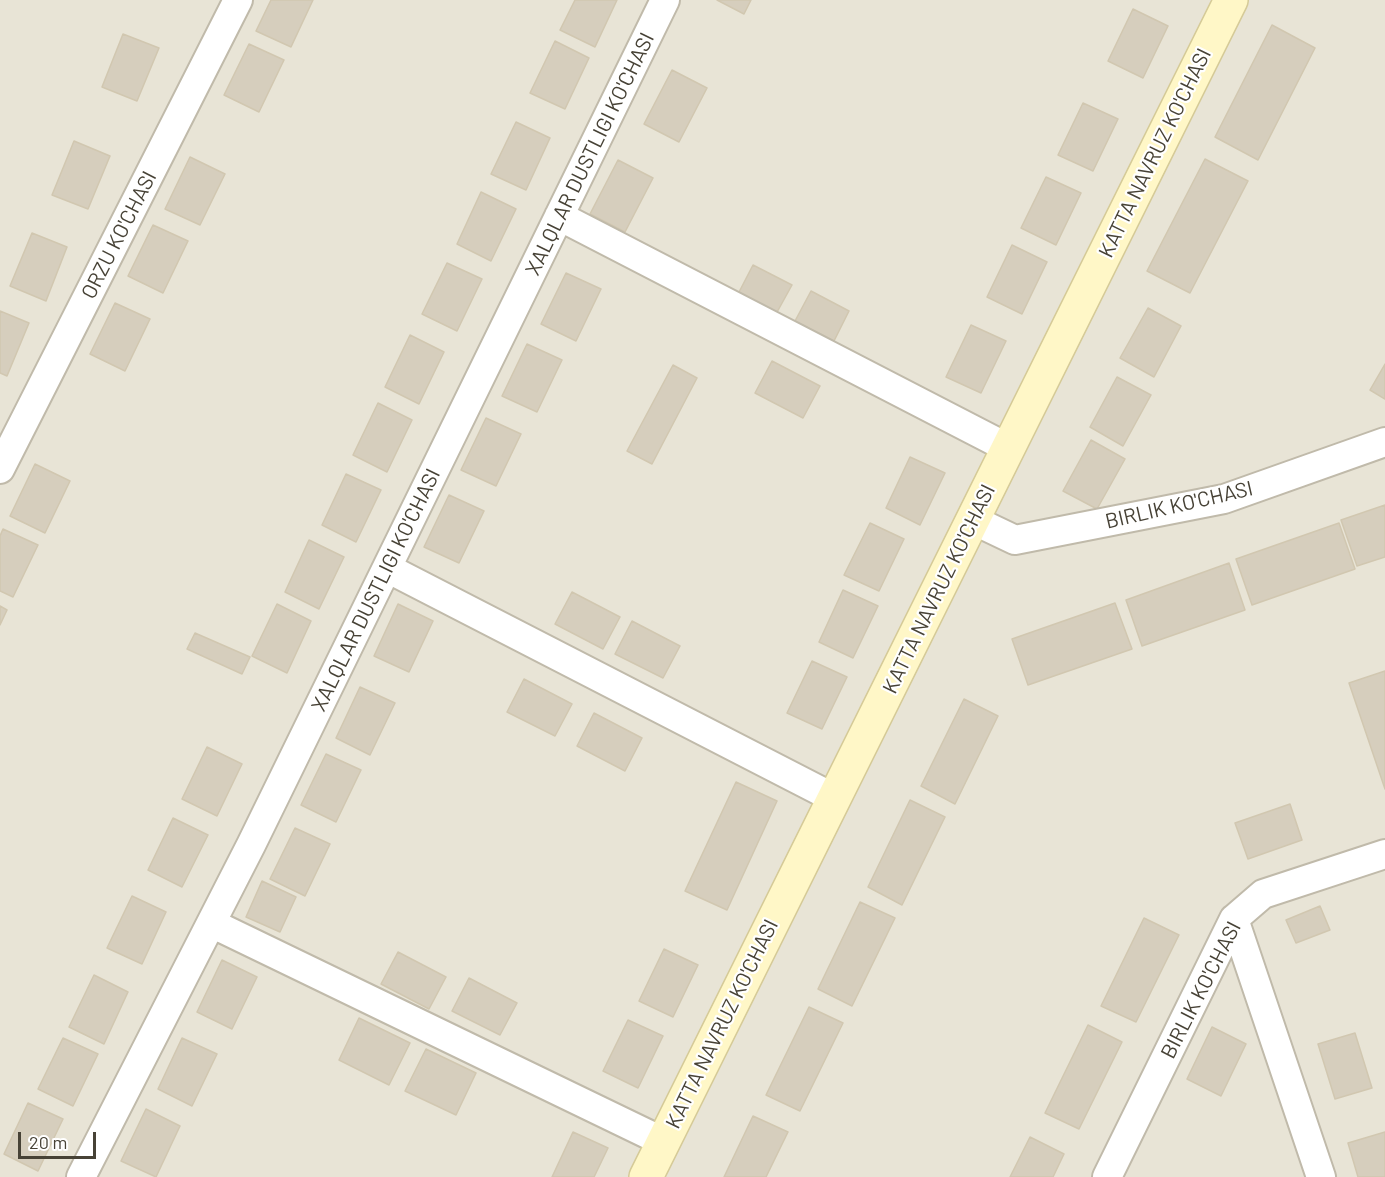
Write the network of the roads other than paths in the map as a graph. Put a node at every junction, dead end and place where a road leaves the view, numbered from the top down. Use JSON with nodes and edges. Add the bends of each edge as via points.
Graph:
{"nodes":[{"id":1,"x":238,"y":0,"type":"edge"},
{"id":2,"x":665,"y":0,"type":"edge"},
{"id":3,"x":1231,"y":0,"type":"edge"},
{"id":4,"x":559,"y":216,"type":"junction"},
{"id":5,"x":1385,"y":442,"type":"edge"},
{"id":6,"x":1008,"y":448,"type":"junction"},
{"id":7,"x":0,"y":469,"type":"edge"},
{"id":8,"x":973,"y":520,"type":"junction"},
{"id":9,"x":387,"y":568,"type":"junction"},
{"id":10,"x":834,"y":798,"type":"junction"},
{"id":11,"x":1385,"y":854,"type":"edge"},
{"id":12,"x":1234,"y":919,"type":"junction"},
{"id":13,"x":211,"y":923,"type":"junction"},
{"id":14,"x":663,"y":1142,"type":"junction"},
{"id":15,"x":81,"y":1177,"type":"edge"},
{"id":16,"x":646,"y":1177,"type":"edge"},
{"id":17,"x":1107,"y":1177,"type":"edge"},
{"id":18,"x":1321,"y":1177,"type":"edge"}],
"edges":[{"from":1,"to":7,"type":"street","name":"ORZU KO'CHASI"},
{"from":2,"to":4,"type":"street","name":"XALQLAR DUSTLIGI KO'CHASI"},
{"from":3,"to":6,"type":"street","name":"KATTA NAVRUZ KO'CHASI"},
{"from":4,"to":6,"type":"street"},
{"from":4,"to":9,"type":"street","name":"XALQLAR DUSTLIGI KO'CHASI"},
{"from":5,"to":8,"type":"street","name":"BIRLIK KO'CHASI","via":[[1224,500],[1016,540]]},
{"from":6,"to":8,"type":"street","name":"KATTA NAVRUZ KO'CHASI"},
{"from":8,"to":10,"type":"street","name":"KATTA NAVRUZ KO'CHASI"},
{"from":9,"to":10,"type":"street"},
{"from":9,"to":13,"type":"street","name":"XALQLAR DUSTLIGI KO'CHASI"},
{"from":10,"to":14,"type":"street","name":"KATTA NAVRUZ KO'CHASI"},
{"from":11,"to":12,"type":"street","name":"BIRLIK KO'CHASI","via":[[1263,894]]},
{"from":12,"to":17,"type":"street","name":"BIRLIK KO'CHASI"},
{"from":12,"to":18,"type":"street"},
{"from":13,"to":14,"type":"street"},
{"from":13,"to":15,"type":"street","name":"XALQLAR DUSTLIGI KO'CHASI"},
{"from":14,"to":16,"type":"street","name":"KATTA NAVRUZ KO'CHASI"}]}
